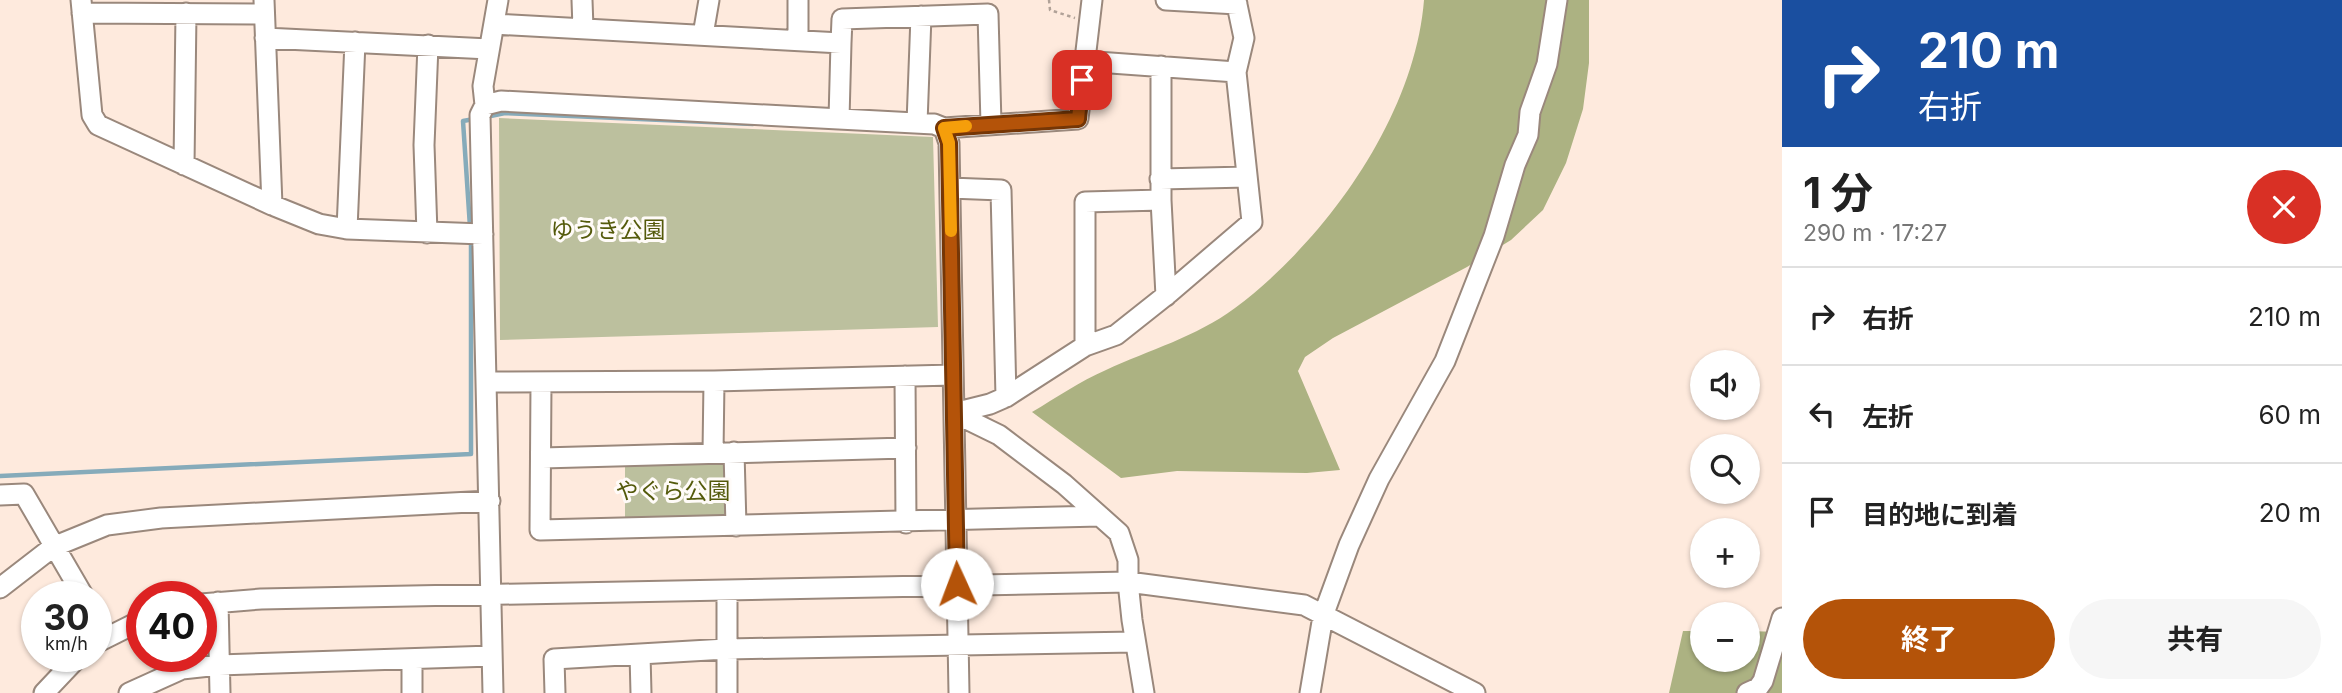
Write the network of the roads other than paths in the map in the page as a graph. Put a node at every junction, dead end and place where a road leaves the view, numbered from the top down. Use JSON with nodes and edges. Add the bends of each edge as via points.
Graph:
{"nodes":[{"id":1,"x":498,"y":0,"type":"edge"},
{"id":2,"x":582,"y":0,"type":"edge"},
{"id":3,"x":709,"y":0,"type":"edge"},
{"id":4,"x":797,"y":0,"type":"edge"},
{"id":5,"x":1092,"y":0,"type":"edge"},
{"id":6,"x":1167,"y":0,"type":"edge"},
{"id":7,"x":1556,"y":0,"type":"edge"},
{"id":8,"x":1236,"y":2,"type":"edge"},
{"id":9,"x":81,"y":6,"type":"edge"},
{"id":10,"x":264,"y":7,"type":"edge"},
{"id":11,"x":186,"y":13,"type":"junction"},
{"id":12,"x":921,"y":16,"type":"junction"},
{"id":13,"x":494,"y":24,"type":"junction"},
{"id":14,"x":583,"y":28,"type":"junction"},
{"id":15,"x":703,"y":35,"type":"junction"},
{"id":16,"x":265,"y":37,"type":"junction"},
{"id":17,"x":798,"y":41,"type":"junction"},
{"id":18,"x":355,"y":42,"type":"junction"},
{"id":19,"x":841,"y":43,"type":"junction"},
{"id":20,"x":428,"y":45,"type":"junction"},
{"id":21,"x":489,"y":49,"type":"junction"},
{"id":22,"x":1083,"y":61,"type":"junction"},
{"id":23,"x":1161,"y":66,"type":"junction"},
{"id":24,"x":1236,"y":72,"type":"junction"},
{"id":25,"x":485,"y":104,"type":"junction"},
{"id":26,"x":839,"y":119,"type":"junction"},
{"id":27,"x":917,"y":123,"type":"junction"},
{"id":28,"x":991,"y":124,"type":"junction"},
{"id":29,"x":944,"y":128,"type":"junction"},
{"id":30,"x":184,"y":165,"type":"junction"},
{"id":31,"x":1247,"y":177,"type":"junction"},
{"id":32,"x":1160,"y":179,"type":"junction"},
{"id":33,"x":950,"y":188,"type":"junction"},
{"id":34,"x":1160,"y":200,"type":"junction"},
{"id":35,"x":272,"y":205,"type":"junction"},
{"id":36,"x":347,"y":229,"type":"junction"},
{"id":37,"x":427,"y":233,"type":"junction"},
{"id":38,"x":483,"y":234,"type":"junction"},
{"id":39,"x":1166,"y":296,"type":"junction"},
{"id":40,"x":1085,"y":346,"type":"junction"},
{"id":41,"x":953,"y":375,"type":"junction"},
{"id":42,"x":905,"y":376,"type":"junction"},
{"id":43,"x":714,"y":381,"type":"junction"},
{"id":44,"x":487,"y":382,"type":"junction"},
{"id":45,"x":541,"y":383,"type":"junction"},
{"id":46,"x":1006,"y":397,"type":"junction"},
{"id":47,"x":954,"y":413,"type":"junction"},
{"id":48,"x":906,"y":448,"type":"junction"},
{"id":49,"x":734,"y":452,"type":"junction"},
{"id":50,"x":713,"y":453,"type":"junction"},
{"id":51,"x":542,"y":458,"type":"junction"},
{"id":52,"x":0,"y":495,"type":"edge"},
{"id":53,"x":490,"y":501,"type":"junction"},
{"id":54,"x":1100,"y":516,"type":"junction"},
{"id":55,"x":955,"y":521,"type":"junction"},
{"id":56,"x":906,"y":523,"type":"junction"},
{"id":57,"x":736,"y":526,"type":"junction"},
{"id":58,"x":53,"y":547,"type":"junction"},
{"id":59,"x":74,"y":581,"type":"edge"},
{"id":60,"x":1128,"y":582,"type":"junction"},
{"id":61,"x":957,"y":584,"type":"junction"},
{"id":62,"x":0,"y":588,"type":"edge"},
{"id":63,"x":727,"y":590,"type":"junction"},
{"id":64,"x":492,"y":594,"type":"junction"},
{"id":65,"x":217,"y":603,"type":"edge"},
{"id":66,"x":1323,"y":616,"type":"junction"},
{"id":67,"x":1782,"y":618,"type":"edge"},
{"id":68,"x":1135,"y":642,"type":"junction"},
{"id":69,"x":959,"y":646,"type":"junction"},
{"id":70,"x":726,"y":649,"type":"junction"},
{"id":71,"x":217,"y":651,"type":"edge"},
{"id":72,"x":640,"y":654,"type":"junction"},
{"id":73,"x":492,"y":656,"type":"junction"},
{"id":74,"x":412,"y":659,"type":"junction"},
{"id":75,"x":219,"y":665,"type":"junction"},
{"id":76,"x":64,"y":672,"type":"edge"},
{"id":77,"x":44,"y":693,"type":"edge"},
{"id":78,"x":129,"y":693,"type":"edge"},
{"id":79,"x":220,"y":693,"type":"edge"},
{"id":80,"x":412,"y":693,"type":"edge"},
{"id":81,"x":494,"y":693,"type":"edge"},
{"id":82,"x":555,"y":693,"type":"edge"},
{"id":83,"x":641,"y":693,"type":"edge"},
{"id":84,"x":727,"y":693,"type":"edge"},
{"id":85,"x":959,"y":693,"type":"edge"},
{"id":86,"x":1144,"y":693,"type":"edge"},
{"id":87,"x":1310,"y":693,"type":"edge"},
{"id":88,"x":1475,"y":693,"type":"edge"},
{"id":89,"x":1746,"y":693,"type":"edge"}],
"edges":[{"from":1,"to":13,"type":"street"},
{"from":2,"to":14,"type":"street"},
{"from":3,"to":15,"type":"street"},
{"from":4,"to":17,"type":"street"},
{"from":5,"to":22,"type":"street"},
{"from":6,"to":8,"type":"street"},
{"from":7,"to":66,"type":"street","via":[[1547,64],[1530,112],[1528,135],[1473,292],[1445,360],[1361,513]]},
{"from":8,"to":24,"type":"street","via":[[1244,38]]},
{"from":9,"to":11,"type":"street"},
{"from":9,"to":30,"type":"street","via":[[92,115],[98,125]]},
{"from":10,"to":11,"type":"street"},
{"from":10,"to":16,"type":"street"},
{"from":11,"to":30,"type":"street"},
{"from":12,"to":19,"type":"street","via":[[842,19]]},
{"from":12,"to":27,"type":"street"},
{"from":12,"to":28,"type":"street","via":[[988,13]]},
{"from":13,"to":14,"type":"street"},
{"from":13,"to":21,"type":"street"},
{"from":14,"to":15,"type":"street"},
{"from":15,"to":17,"type":"street"},
{"from":16,"to":18,"type":"street"},
{"from":16,"to":35,"type":"street"},
{"from":17,"to":19,"type":"street"},
{"from":18,"to":20,"type":"street"},
{"from":18,"to":36,"type":"street"},
{"from":19,"to":26,"type":"street"},
{"from":20,"to":21,"type":"street"},
{"from":20,"to":37,"type":"street"},
{"from":21,"to":25,"type":"street"},
{"from":22,"to":23,"type":"street"},
{"from":22,"to":28,"type":"street","via":[[1078,119]]},
{"from":23,"to":24,"type":"street"},
{"from":23,"to":32,"type":"street"},
{"from":24,"to":31,"type":"street"},
{"from":25,"to":26,"type":"street","via":[[501,101]]},
{"from":25,"to":38,"type":"street","via":[[480,115]]},
{"from":26,"to":27,"type":"street"},
{"from":27,"to":29,"type":"street"},
{"from":28,"to":29,"type":"street"},
{"from":29,"to":33,"type":"street"},
{"from":30,"to":35,"type":"street"},
{"from":31,"to":32,"type":"street"},
{"from":31,"to":39,"type":"street","via":[[1252,222]]},
{"from":32,"to":34,"type":"street"},
{"from":33,"to":41,"type":"street"},
{"from":33,"to":46,"type":"street","via":[[1001,190]]},
{"from":34,"to":39,"type":"street"},
{"from":34,"to":40,"type":"street","via":[[1085,202]]},
{"from":35,"to":36,"type":"street","via":[[319,224]]},
{"from":36,"to":37,"type":"street"},
{"from":37,"to":38,"type":"street"},
{"from":38,"to":44,"type":"street"},
{"from":39,"to":40,"type":"street","via":[[1116,335]]},
{"from":40,"to":46,"type":"street"},
{"from":41,"to":42,"type":"street"},
{"from":41,"to":47,"type":"street"},
{"from":42,"to":43,"type":"street"},
{"from":42,"to":48,"type":"street"},
{"from":43,"to":45,"type":"street"},
{"from":43,"to":50,"type":"street"},
{"from":44,"to":45,"type":"street"},
{"from":44,"to":53,"type":"street"},
{"from":45,"to":51,"type":"street"},
{"from":46,"to":47,"type":"street"},
{"from":47,"to":54,"type":"street","via":[[999,435]]},
{"from":47,"to":55,"type":"street"},
{"from":48,"to":49,"type":"street"},
{"from":48,"to":56,"type":"street"},
{"from":49,"to":50,"type":"street"},
{"from":49,"to":57,"type":"street"},
{"from":50,"to":51,"type":"street"},
{"from":51,"to":57,"type":"street","via":[[540,530]]},
{"from":52,"to":58,"type":"street","via":[[24,494]]},
{"from":53,"to":58,"type":"street","via":[[161,518],[107,525]]},
{"from":53,"to":64,"type":"street"},
{"from":54,"to":55,"type":"street"},
{"from":54,"to":60,"type":"street","via":[[1119,533],[1128,560]]},
{"from":55,"to":56,"type":"street"},
{"from":55,"to":61,"type":"street"},
{"from":56,"to":57,"type":"street"},
{"from":58,"to":59,"type":"street"},
{"from":58,"to":62,"type":"street"},
{"from":60,"to":61,"type":"street"},
{"from":60,"to":66,"type":"street","via":[[1304,605]]},
{"from":60,"to":68,"type":"street"},
{"from":61,"to":63,"type":"street"},
{"from":61,"to":69,"type":"street"},
{"from":63,"to":64,"type":"street"},
{"from":63,"to":70,"type":"street"},
{"from":64,"to":65,"type":"street"},
{"from":64,"to":73,"type":"street"},
{"from":66,"to":87,"type":"street"},
{"from":66,"to":88,"type":"street"},
{"from":67,"to":89,"type":"street","via":[[1763,681]]},
{"from":68,"to":69,"type":"street"},
{"from":68,"to":86,"type":"street"},
{"from":69,"to":70,"type":"street"},
{"from":69,"to":85,"type":"street"},
{"from":70,"to":72,"type":"street"},
{"from":70,"to":84,"type":"street"},
{"from":71,"to":75,"type":"street"},
{"from":72,"to":82,"type":"street","via":[[554,659]]},
{"from":72,"to":83,"type":"street"},
{"from":73,"to":74,"type":"street"},
{"from":73,"to":81,"type":"street"},
{"from":74,"to":75,"type":"street"},
{"from":74,"to":80,"type":"street"},
{"from":75,"to":78,"type":"street","via":[[182,669]]},
{"from":75,"to":79,"type":"street"},
{"from":76,"to":77,"type":"street"}]}
